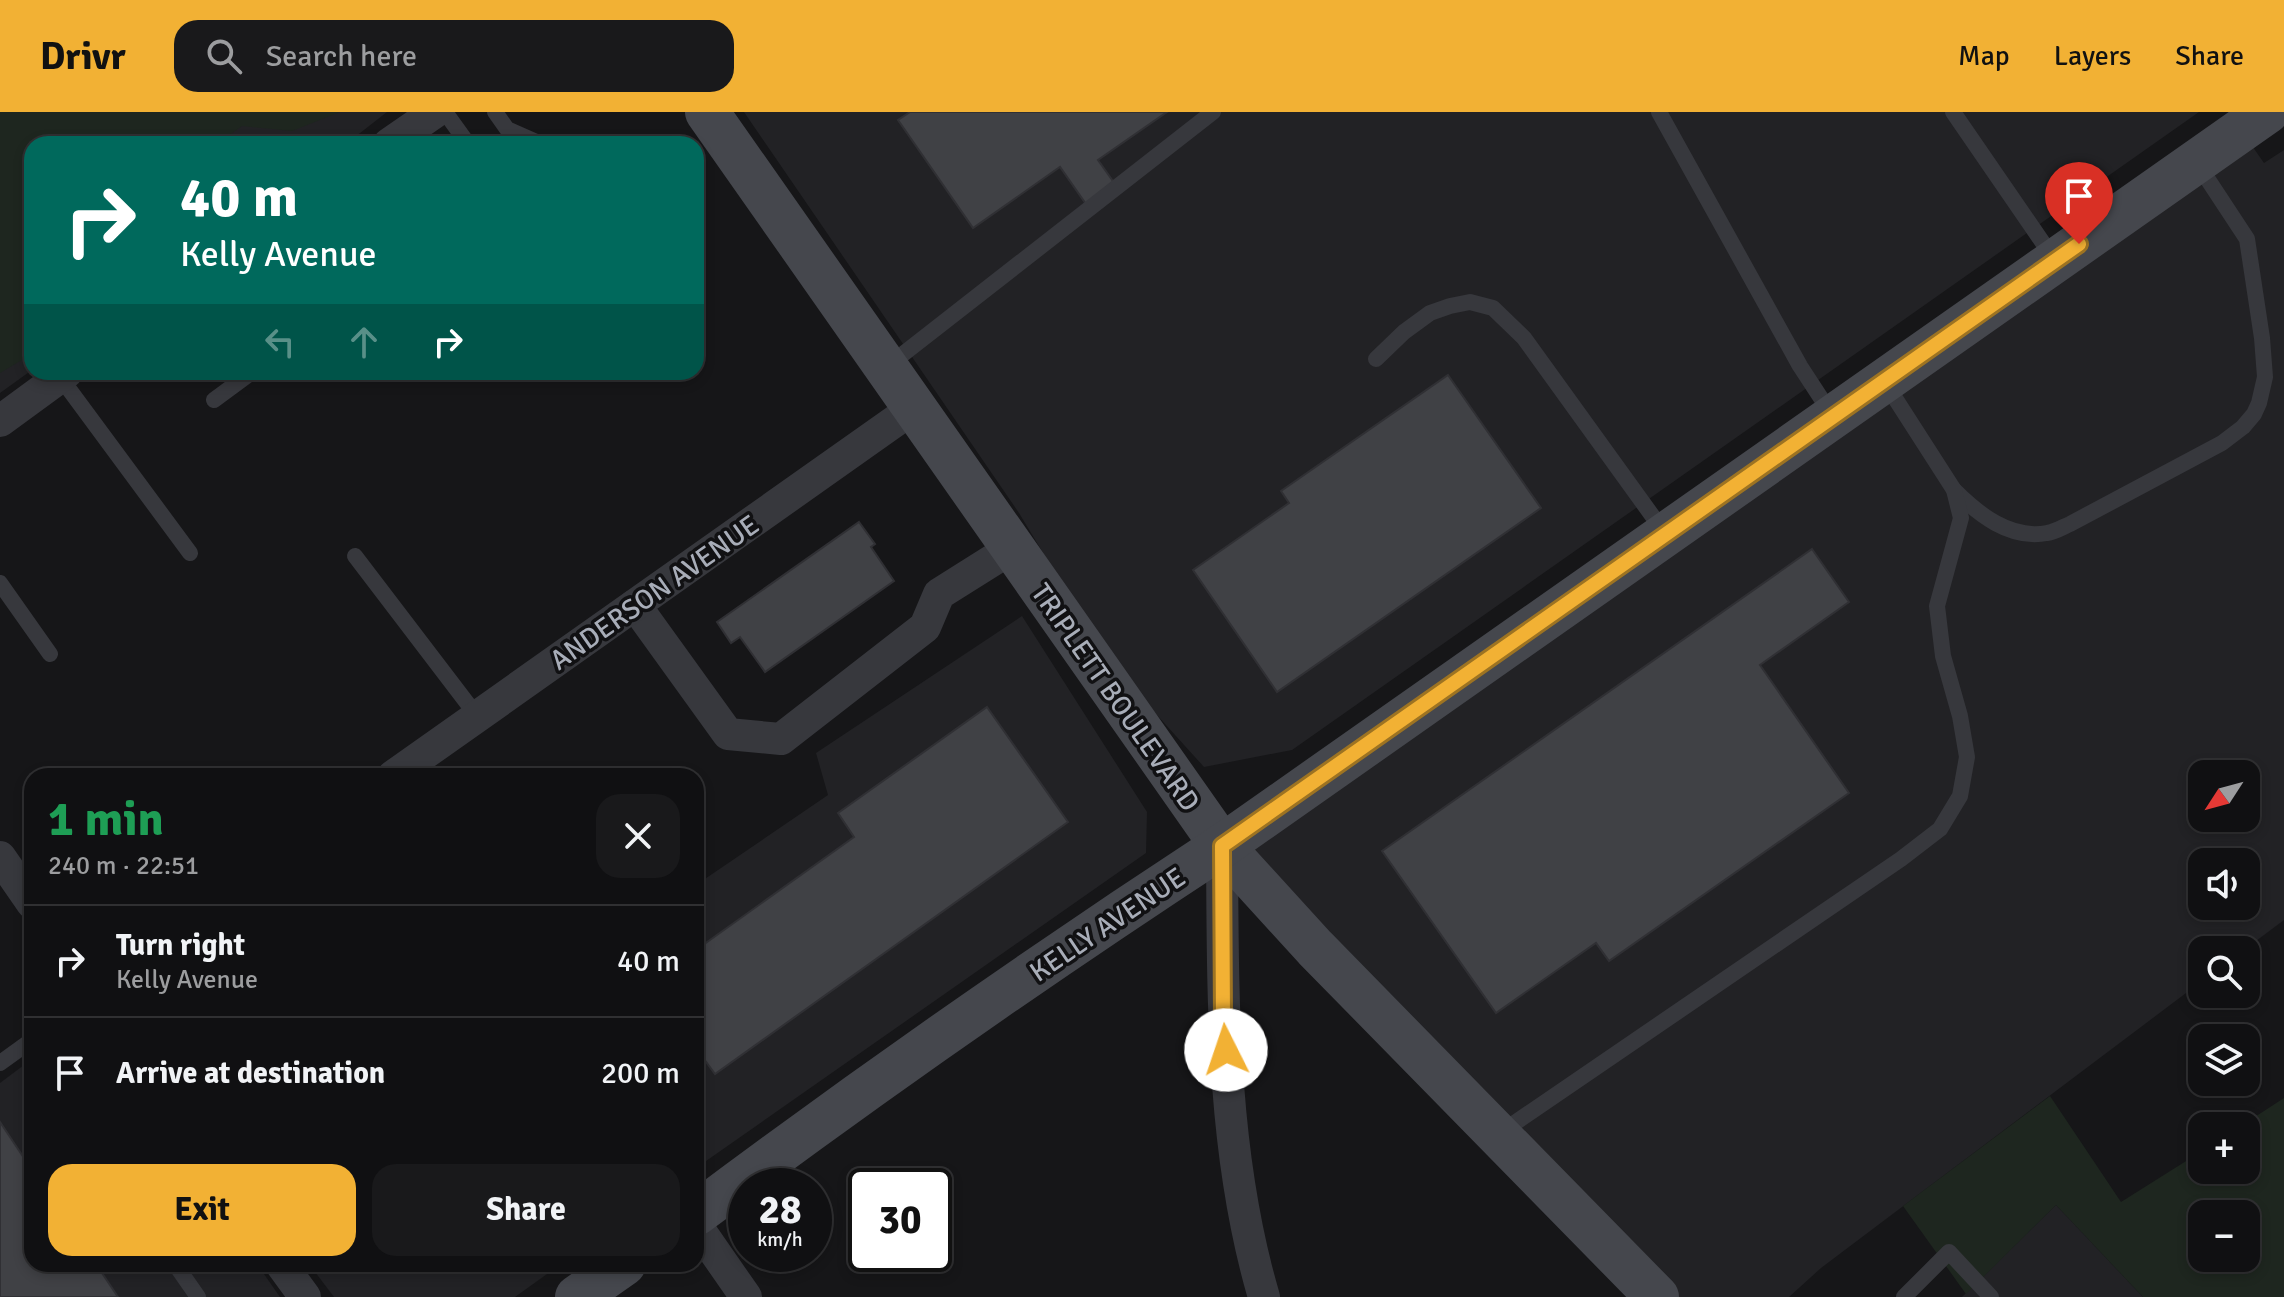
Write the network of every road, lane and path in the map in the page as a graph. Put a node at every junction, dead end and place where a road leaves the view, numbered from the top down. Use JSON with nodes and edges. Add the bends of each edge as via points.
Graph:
{"nodes":[{"id":1,"x":435,"y":112,"type":"edge"},
{"id":2,"x":445,"y":112,"type":"edge"},
{"id":3,"x":495,"y":112,"type":"edge"},
{"id":4,"x":707,"y":112,"type":"edge"},
{"id":5,"x":1213,"y":112,"type":"edge"},
{"id":6,"x":1659,"y":112,"type":"edge"},
{"id":7,"x":1953,"y":112,"type":"edge"},
{"id":8,"x":2267,"y":112,"type":"edge"},
{"id":9,"x":400,"y":136,"type":"edge"},
{"id":10,"x":462,"y":136,"type":"edge"},
{"id":11,"x":523,"y":136,"type":"edge"},
{"id":12,"x":2196,"y":162,"type":"junction"},
{"id":13,"x":2055,"y":260,"type":"junction"},
{"id":14,"x":1376,"y":359,"type":"dead end"},
{"id":15,"x":887,"y":366,"type":"junction"},
{"id":16,"x":56,"y":380,"type":"edge"},
{"id":17,"x":68,"y":380,"type":"edge"},
{"id":18,"x":241,"y":380,"type":"edge"},
{"id":19,"x":1883,"y":380,"type":"junction"},
{"id":20,"x":214,"y":400,"type":"dead end"},
{"id":21,"x":915,"y":407,"type":"junction"},
{"id":22,"x":1833,"y":416,"type":"junction"},
{"id":23,"x":0,"y":421,"type":"edge"},
{"id":24,"x":1954,"y":490,"type":"junction"},
{"id":25,"x":1665,"y":533,"type":"junction"},
{"id":26,"x":1012,"y":548,"type":"junction"},
{"id":27,"x":190,"y":553,"type":"dead end"},
{"id":28,"x":355,"y":556,"type":"dead end"},
{"id":29,"x":0,"y":583,"type":"edge"},
{"id":30,"x":635,"y":605,"type":"junction"},
{"id":31,"x":50,"y":654,"type":"dead end"},
{"id":32,"x":477,"y":716,"type":"junction"},
{"id":33,"x":404,"y":768,"type":"edge"},
{"id":34,"x":1222,"y":846,"type":"junction"},
{"id":35,"x":0,"y":857,"type":"edge"},
{"id":36,"x":24,"y":892,"type":"edge"},
{"id":37,"x":24,"y":1046,"type":"edge"},
{"id":38,"x":0,"y":1063,"type":"edge"},
{"id":39,"x":1498,"y":1134,"type":"junction"},
{"id":40,"x":704,"y":1208,"type":"edge"},
{"id":41,"x":704,"y":1237,"type":"edge"},
{"id":42,"x":181,"y":1272,"type":"edge"},
{"id":43,"x":286,"y":1272,"type":"edge"},
{"id":44,"x":613,"y":1272,"type":"edge"},
{"id":45,"x":299,"y":1295,"type":"edge"},
{"id":46,"x":198,"y":1297,"type":"edge"},
{"id":47,"x":577,"y":1297,"type":"edge"},
{"id":48,"x":746,"y":1297,"type":"edge"},
{"id":49,"x":1264,"y":1297,"type":"edge"},
{"id":50,"x":1657,"y":1297,"type":"edge"},
{"id":51,"x":1904,"y":1297,"type":"edge"},
{"id":52,"x":1991,"y":1297,"type":"edge"}],
"edges":[{"from":1,"to":9,"type":"street"},
{"from":2,"to":10,"type":"lane"},
{"from":3,"to":11,"type":"lane","via":[[507,129]]},
{"from":4,"to":15,"type":"main road","name":"TRIPLETT BOULEVARD"},
{"from":5,"to":15,"type":"lane"},
{"from":6,"to":22,"type":"lane"},
{"from":7,"to":13,"type":"lane"},
{"from":8,"to":12,"type":"main road","name":"KELLY AVENUE"},
{"from":12,"to":13,"type":"main road","name":"KELLY AVENUE"},
{"from":12,"to":24,"type":"lane","via":[[2247,239],[2265,377],[2254,414],[2222,443],[2050,533],[2034,535],[1997,524]]},
{"from":13,"to":19,"type":"main road","name":"KELLY AVENUE"},
{"from":14,"to":25,"type":"lane","via":[[1430,313],[1470,302],[1493,308],[1524,338]]},
{"from":15,"to":21,"type":"main road","name":"TRIPLETT BOULEVARD"},
{"from":16,"to":23,"type":"street"},
{"from":17,"to":27,"type":"lane"},
{"from":18,"to":20,"type":"lane"},
{"from":19,"to":22,"type":"main road","name":"KELLY AVENUE"},
{"from":19,"to":24,"type":"lane"},
{"from":21,"to":26,"type":"main road","name":"TRIPLETT BOULEVARD"},
{"from":21,"to":30,"type":"street","name":"ANDERSON AVENUE"},
{"from":22,"to":25,"type":"main road","name":"KELLY AVENUE"},
{"from":24,"to":39,"type":"lane","via":[[1961,518],[1937,606],[1967,757],[1960,796],[1940,829]]},
{"from":25,"to":34,"type":"main road","name":"KELLY AVENUE"},
{"from":26,"to":30,"type":"street","via":[[939,594],[925,627],[781,739],[728,734]]},
{"from":26,"to":34,"type":"main road","name":"TRIPLETT BOULEVARD"},
{"from":28,"to":32,"type":"lane"},
{"from":29,"to":31,"type":"lane"},
{"from":30,"to":32,"type":"street","name":"ANDERSON AVENUE"},
{"from":32,"to":33,"type":"street","name":"ANDERSON AVENUE"},
{"from":34,"to":39,"type":"main road","name":"TRIPLETT BOULEVARD"},
{"from":34,"to":40,"type":"main road","name":"KELLY AVENUE"},
{"from":34,"to":49,"type":"street","via":[[1223,1019],[1237,1171]]},
{"from":35,"to":36,"type":"street"},
{"from":37,"to":38,"type":"lane"},
{"from":39,"to":50,"type":"main road","name":"TRIPLETT BOULEVARD"},
{"from":41,"to":48,"type":"street"},
{"from":42,"to":46,"type":"lane"},
{"from":43,"to":45,"type":"street"},
{"from":44,"to":47,"type":"main road"},
{"from":51,"to":52,"type":"lane","via":[[1949,1252]]}]}
